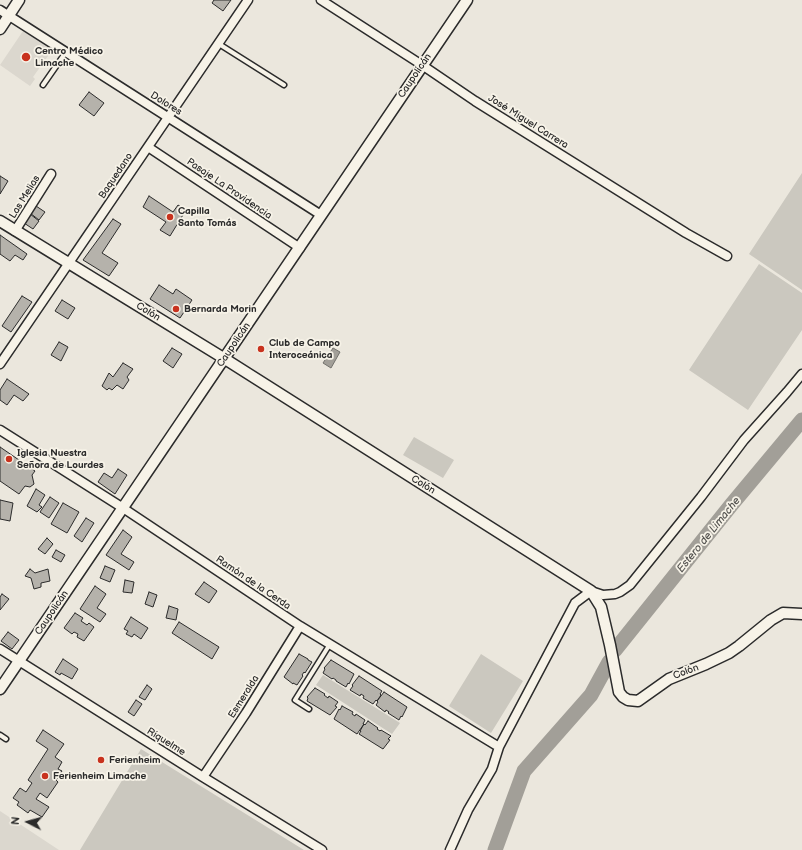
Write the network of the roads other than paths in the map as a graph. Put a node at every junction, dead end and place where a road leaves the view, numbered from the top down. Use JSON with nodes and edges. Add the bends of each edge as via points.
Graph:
{"nodes":[{"id":1,"x":19,"y":0,"type":"edge"},
{"id":2,"x":248,"y":0,"type":"edge"},
{"id":3,"x":321,"y":0,"type":"edge"},
{"id":4,"x":467,"y":0,"type":"edge"},
{"id":5,"x":4,"y":13,"type":"edge"},
{"id":6,"x":0,"y":29,"type":"edge"},
{"id":7,"x":219,"y":44,"type":"junction"},
{"id":8,"x":66,"y":52,"type":"junction"},
{"id":9,"x":422,"y":65,"type":"junction"},
{"id":10,"x":43,"y":85,"type":"dead end"},
{"id":11,"x":284,"y":85,"type":"dead end"},
{"id":12,"x":168,"y":117,"type":"junction"},
{"id":13,"x":148,"y":147,"type":"junction"},
{"id":14,"x":51,"y":174,"type":"dead end"},
{"id":15,"x":321,"y":215,"type":"junction"},
{"id":16,"x":0,"y":221,"type":"edge"},
{"id":17,"x":15,"y":231,"type":"junction"},
{"id":18,"x":300,"y":248,"type":"junction"},
{"id":19,"x":727,"y":256,"type":"dead end"},
{"id":20,"x":68,"y":263,"type":"junction"},
{"id":21,"x":225,"y":359,"type":"junction"},
{"id":22,"x":0,"y":364,"type":"edge"},
{"id":23,"x":802,"y":374,"type":"edge"},
{"id":24,"x":0,"y":430,"type":"edge"},
{"id":25,"x":123,"y":508,"type":"junction"},
{"id":26,"x":591,"y":591,"type":"junction"},
{"id":27,"x":801,"y":612,"type":"edge"},
{"id":28,"x":300,"y":626,"type":"junction"},
{"id":29,"x":330,"y":644,"type":"junction"},
{"id":30,"x":0,"y":649,"type":"edge"},
{"id":31,"x":19,"y":662,"type":"junction"},
{"id":32,"x":0,"y":690,"type":"edge"},
{"id":33,"x":309,"y":709,"type":"dead end"},
{"id":34,"x":0,"y":735,"type":"edge"},
{"id":35,"x":6,"y":738,"type":"dead end"},
{"id":36,"x":499,"y":747,"type":"junction"},
{"id":37,"x":204,"y":777,"type":"junction"},
{"id":38,"x":322,"y":850,"type":"edge"},
{"id":39,"x":450,"y":850,"type":"edge"}],
"edges":[{"from":1,"to":5,"type":"street"},
{"from":2,"to":7,"type":"street","name":"Baquedano"},
{"from":3,"to":9,"type":"street","name":"José Miguel Carrera"},
{"from":4,"to":9,"type":"street","name":"Caupolicán"},
{"from":5,"to":6,"type":"street"},
{"from":5,"to":8,"type":"street","name":"Dolores"},
{"from":7,"to":11,"type":"lane"},
{"from":7,"to":12,"type":"street","name":"Baquedano"},
{"from":8,"to":10,"type":"lane"},
{"from":8,"to":12,"type":"street","name":"Dolores"},
{"from":9,"to":15,"type":"street","name":"Caupolicán"},
{"from":9,"to":19,"type":"street","name":"José Miguel Carrera","via":[[481,105]]},
{"from":12,"to":13,"type":"street","name":"Baquedano"},
{"from":12,"to":15,"type":"street","name":"Dolores"},
{"from":13,"to":18,"type":"street","name":"Pasaje La Providencia"},
{"from":13,"to":20,"type":"street","name":"Baquedano"},
{"from":14,"to":17,"type":"street","name":"Las Melias"},
{"from":15,"to":18,"type":"street","name":"Caupolicán"},
{"from":16,"to":17,"type":"street","name":"Colón"},
{"from":17,"to":20,"type":"street","name":"Colón"},
{"from":18,"to":21,"type":"street","name":"Caupolicán"},
{"from":20,"to":21,"type":"street","name":"Colón"},
{"from":20,"to":22,"type":"street","name":"Baquedano"},
{"from":21,"to":25,"type":"street","name":"Caupolicán"},
{"from":21,"to":26,"type":"street","name":"Colón"},
{"from":23,"to":26,"type":"street","via":[[744,440],[630,585],[615,594]]},
{"from":24,"to":25,"type":"street","name":"Ramón de la Cerda"},
{"from":25,"to":28,"type":"street","name":"Ramón de la Cerda"},
{"from":25,"to":31,"type":"street","name":"Caupolicán"},
{"from":26,"to":27,"type":"street","name":"Colón","via":[[601,607],[620,692],[625,699],[631,701],[641,699],[669,679],[729,652],[783,613]]},
{"from":26,"to":36,"type":"street","via":[[575,603]]},
{"from":28,"to":29,"type":"street","name":"Ramón de la Cerda"},
{"from":28,"to":37,"type":"street","name":"Esmeralda"},
{"from":29,"to":33,"type":"lane","via":[[295,700]]},
{"from":29,"to":36,"type":"street","name":"Ramón de la Cerda"},
{"from":30,"to":31,"type":"street","name":"Riquelme"},
{"from":31,"to":32,"type":"street","name":"Caupolicán"},
{"from":31,"to":37,"type":"street","name":"Riquelme"},
{"from":34,"to":35,"type":"lane"},
{"from":36,"to":39,"type":"street","via":[[492,769],[468,810]]},
{"from":37,"to":38,"type":"street","name":"Riquelme"}]}
